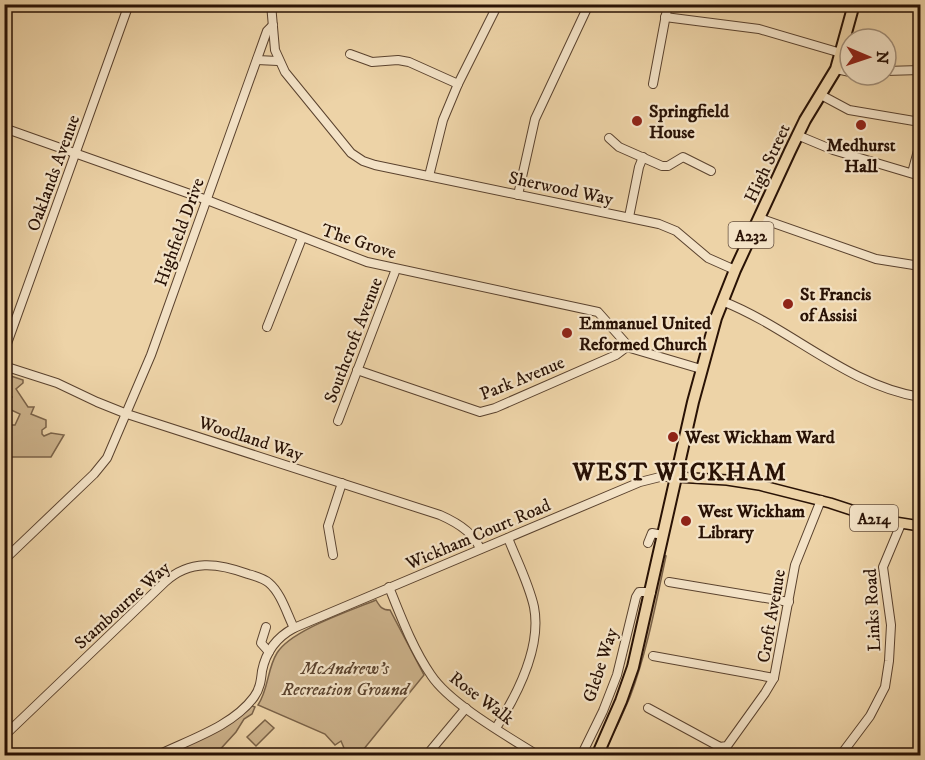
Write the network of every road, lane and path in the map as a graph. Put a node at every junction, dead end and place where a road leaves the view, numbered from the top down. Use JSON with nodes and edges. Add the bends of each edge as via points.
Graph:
{"nodes":[{"id":1,"x":129,"y":4,"type":"edge"},
{"id":2,"x":271,"y":4,"type":"edge"},
{"id":3,"x":498,"y":4,"type":"edge"},
{"id":4,"x":589,"y":4,"type":"edge"},
{"id":5,"x":668,"y":4,"type":"edge"},
{"id":6,"x":854,"y":4,"type":"edge"},
{"id":7,"x":665,"y":17,"type":"junction"},
{"id":8,"x":273,"y":25,"type":"junction"},
{"id":9,"x":848,"y":27,"type":"edge"},
{"id":10,"x":838,"y":52,"type":"edge"},
{"id":11,"x":350,"y":54,"type":"dead end"},
{"id":12,"x":257,"y":60,"type":"junction"},
{"id":13,"x":279,"y":61,"type":"junction"},
{"id":14,"x":838,"y":63,"type":"edge"},
{"id":15,"x":836,"y":69,"type":"joint"},
{"id":16,"x":921,"y":70,"type":"edge"},
{"id":17,"x":898,"y":71,"type":"edge"},
{"id":18,"x":458,"y":84,"type":"junction"},
{"id":19,"x":652,"y":84,"type":"dead end"},
{"id":20,"x":821,"y":95,"type":"junction"},
{"id":21,"x":921,"y":122,"type":"edge"},
{"id":22,"x":4,"y":128,"type":"edge"},
{"id":23,"x":798,"y":135,"type":"junction"},
{"id":24,"x":609,"y":138,"type":"dead end"},
{"id":25,"x":921,"y":143,"type":"edge"},
{"id":26,"x":75,"y":154,"type":"junction"},
{"id":27,"x":643,"y":157,"type":"junction"},
{"id":28,"x":711,"y":171,"type":"dead end"},
{"id":29,"x":912,"y":173,"type":"junction"},
{"id":30,"x":429,"y":176,"type":"junction"},
{"id":31,"x":921,"y":176,"type":"edge"},
{"id":32,"x":518,"y":195,"type":"junction"},
{"id":33,"x":207,"y":200,"type":"junction"},
{"id":34,"x":629,"y":217,"type":"junction"},
{"id":35,"x":759,"y":218,"type":"junction"},
{"id":36,"x":302,"y":238,"type":"junction"},
{"id":37,"x":921,"y":266,"type":"edge"},
{"id":38,"x":396,"y":269,"type":"junction"},
{"id":39,"x":735,"y":270,"type":"junction"},
{"id":40,"x":722,"y":301,"type":"junction"},
{"id":41,"x":267,"y":327,"type":"dead end"},
{"id":42,"x":628,"y":346,"type":"junction"},
{"id":43,"x":4,"y":352,"type":"edge"},
{"id":44,"x":4,"y":366,"type":"edge"},
{"id":45,"x":701,"y":369,"type":"junction"},
{"id":46,"x":357,"y":370,"type":"junction"},
{"id":47,"x":921,"y":397,"type":"edge"},
{"id":48,"x":127,"y":414,"type":"junction"},
{"id":49,"x":338,"y":421,"type":"dead end"},
{"id":50,"x":676,"y":477,"type":"junction"},
{"id":51,"x":342,"y":483,"type":"junction"},
{"id":52,"x":821,"y":500,"type":"junction"},
{"id":53,"x":901,"y":524,"type":"junction"},
{"id":54,"x":921,"y":526,"type":"edge"},
{"id":55,"x":663,"y":535,"type":"junction"},
{"id":56,"x":508,"y":538,"type":"junction"},
{"id":57,"x":648,"y":543,"type":"dead end"},
{"id":58,"x":480,"y":549,"type":"junction"},
{"id":59,"x":333,"y":555,"type":"dead end"},
{"id":60,"x":4,"y":560,"type":"edge"},
{"id":61,"x":669,"y":582,"type":"dead end"},
{"id":62,"x":389,"y":587,"type":"junction"},
{"id":63,"x":651,"y":592,"type":"junction"},
{"id":64,"x":789,"y":602,"type":"junction"},
{"id":65,"x":267,"y":627,"type":"dead end"},
{"id":66,"x":294,"y":628,"type":"junction"},
{"id":67,"x":269,"y":652,"type":"junction"},
{"id":68,"x":653,"y":656,"type":"dead end"},
{"id":69,"x":620,"y":664,"type":"junction"},
{"id":70,"x":633,"y":668,"type":"junction"},
{"id":71,"x":774,"y":678,"type":"junction"},
{"id":72,"x":466,"y":708,"type":"junction"},
{"id":73,"x":648,"y":708,"type":"dead end"},
{"id":74,"x":496,"y":728,"type":"junction"},
{"id":75,"x":4,"y":736,"type":"edge"},
{"id":76,"x":156,"y":756,"type":"edge"},
{"id":77,"x":426,"y":756,"type":"edge"},
{"id":78,"x":539,"y":756,"type":"edge"},
{"id":79,"x":581,"y":756,"type":"edge"},
{"id":80,"x":597,"y":756,"type":"edge"},
{"id":81,"x":840,"y":756,"type":"edge"}],
"edges":[{"from":1,"to":26,"type":"street","name":"Oaklands Avenue"},
{"from":2,"to":8,"type":"street"},
{"from":3,"to":18,"type":"street"},
{"from":4,"to":32,"type":"street","via":[[535,119]]},
{"from":5,"to":7,"type":"street"},
{"from":6,"to":9,"type":"highway","name":"High Street","number":"A232"},
{"from":7,"to":10,"type":"street","via":[[759,29]]},
{"from":7,"to":19,"type":"street"},
{"from":8,"to":12,"type":"street","name":"Highfield Drive"},
{"from":8,"to":13,"type":"street"},
{"from":11,"to":18,"type":"street","via":[[372,62],[409,62]]},
{"from":12,"to":13,"type":"street"},
{"from":12,"to":33,"type":"street","name":"Highfield Drive"},
{"from":13,"to":30,"type":"street","name":"Sherwood Way","via":[[355,156],[368,164]]},
{"from":14,"to":15,"type":"highway","name":"High Street","number":"A232"},
{"from":15,"to":20,"type":"highway","name":"High Street","number":"A232"},
{"from":16,"to":17,"type":"street"},
{"from":18,"to":30,"type":"street","via":[[441,126]]},
{"from":20,"to":21,"type":"street","via":[[849,110]]},
{"from":20,"to":23,"type":"highway","name":"High Street","number":"A232"},
{"from":22,"to":26,"type":"street","name":"The Grove"},
{"from":23,"to":29,"type":"street","via":[[833,150]]},
{"from":23,"to":35,"type":"highway","name":"High Street","number":"A232"},
{"from":24,"to":27,"type":"street"},
{"from":25,"to":29,"type":"street"},
{"from":26,"to":33,"type":"street","name":"The Grove"},
{"from":26,"to":43,"type":"street","name":"Oaklands Avenue"},
{"from":27,"to":28,"type":"street","via":[[665,166],[683,157]]},
{"from":27,"to":34,"type":"street"},
{"from":29,"to":31,"type":"street"},
{"from":30,"to":32,"type":"street","name":"Sherwood Way"},
{"from":32,"to":34,"type":"street","name":"Sherwood Way"},
{"from":33,"to":36,"type":"street","name":"The Grove"},
{"from":33,"to":48,"type":"street","name":"Highfield Drive"},
{"from":34,"to":39,"type":"street","name":"Sherwood Way","via":[[672,229],[708,258]]},
{"from":35,"to":37,"type":"street","via":[[869,257]]},
{"from":35,"to":39,"type":"highway","name":"High Street","number":"A232"},
{"from":36,"to":38,"type":"street","name":"The Grove"},
{"from":36,"to":41,"type":"street"},
{"from":38,"to":42,"type":"street","name":"The Grove","via":[[596,312]]},
{"from":38,"to":46,"type":"street","name":"Southcroft Avenue"},
{"from":39,"to":40,"type":"highway","name":"High Street","number":"A232"},
{"from":40,"to":45,"type":"highway","name":"High Street","number":"A232"},
{"from":40,"to":47,"type":"street","via":[[768,323],[861,379]]},
{"from":42,"to":45,"type":"street","name":"The Grove"},
{"from":42,"to":46,"type":"street","name":"Park Avenue","via":[[616,355],[480,412]]},
{"from":44,"to":48,"type":"street","name":"Woodland Way","via":[[53,381]]},
{"from":45,"to":50,"type":"highway","name":"High Street","number":"A232"},
{"from":46,"to":49,"type":"street","name":"Southcroft Avenue"},
{"from":48,"to":51,"type":"street","name":"Woodland Way"},
{"from":48,"to":60,"type":"street","name":"Highfield Drive","via":[[99,469]]},
{"from":50,"to":52,"type":"main road","number":"A214","via":[[747,483]]},
{"from":50,"to":55,"type":"highway","name":"Glebe Way","number":"A232"},
{"from":50,"to":56,"type":"street","name":"Wickham Court Road","via":[[640,482]]},
{"from":51,"to":58,"type":"street","name":"Woodland Way","via":[[451,520],[472,536]]},
{"from":51,"to":59,"type":"street","via":[[328,527]]},
{"from":52,"to":53,"type":"main road","number":"A214"},
{"from":52,"to":64,"type":"street","name":"Croft Avenue","via":[[795,565]]},
{"from":53,"to":54,"type":"main road","number":"A214"},
{"from":53,"to":81,"type":"street","name":"Links Road","via":[[883,570],[891,625],[885,687],[870,716]]},
{"from":55,"to":57,"type":"street","via":[[652,533]]},
{"from":55,"to":63,"type":"highway","name":"Glebe Way","number":"A232"},
{"from":56,"to":58,"type":"street","name":"Wickham Court Road"},
{"from":56,"to":74,"type":"street","via":[[533,602],[535,627],[527,666]]},
{"from":58,"to":62,"type":"street","name":"Wickham Court Road"},
{"from":61,"to":64,"type":"street"},
{"from":62,"to":66,"type":"street","name":"Wickham Court Road"},
{"from":62,"to":72,"type":"street","name":"Rose Walk","via":[[432,677]]},
{"from":63,"to":69,"type":"street","name":"Glebe Way","via":[[639,592],[636,597]]},
{"from":63,"to":70,"type":"highway","name":"Glebe Way","number":"A232"},
{"from":64,"to":71,"type":"street","name":"Croft Avenue"},
{"from":65,"to":67,"type":"street","via":[[261,643]]},
{"from":66,"to":67,"type":"street","name":"Wickham Court Road"},
{"from":66,"to":75,"type":"street","name":"Stambourne Way","via":[[274,588],[265,580],[218,565],[191,567],[165,582]]},
{"from":67,"to":76,"type":"street","via":[[258,691],[246,706],[220,725]]},
{"from":68,"to":71,"type":"street"},
{"from":69,"to":70,"type":"street"},
{"from":69,"to":79,"type":"street","name":"Glebe Way"},
{"from":70,"to":80,"type":"highway","name":"Glebe Way","number":"A232"},
{"from":71,"to":73,"type":"street","name":"Croft Avenue","via":[[725,747]]},
{"from":72,"to":74,"type":"street","name":"Rose Walk"},
{"from":72,"to":77,"type":"street"},
{"from":74,"to":78,"type":"street","name":"Rose Walk"}]}
